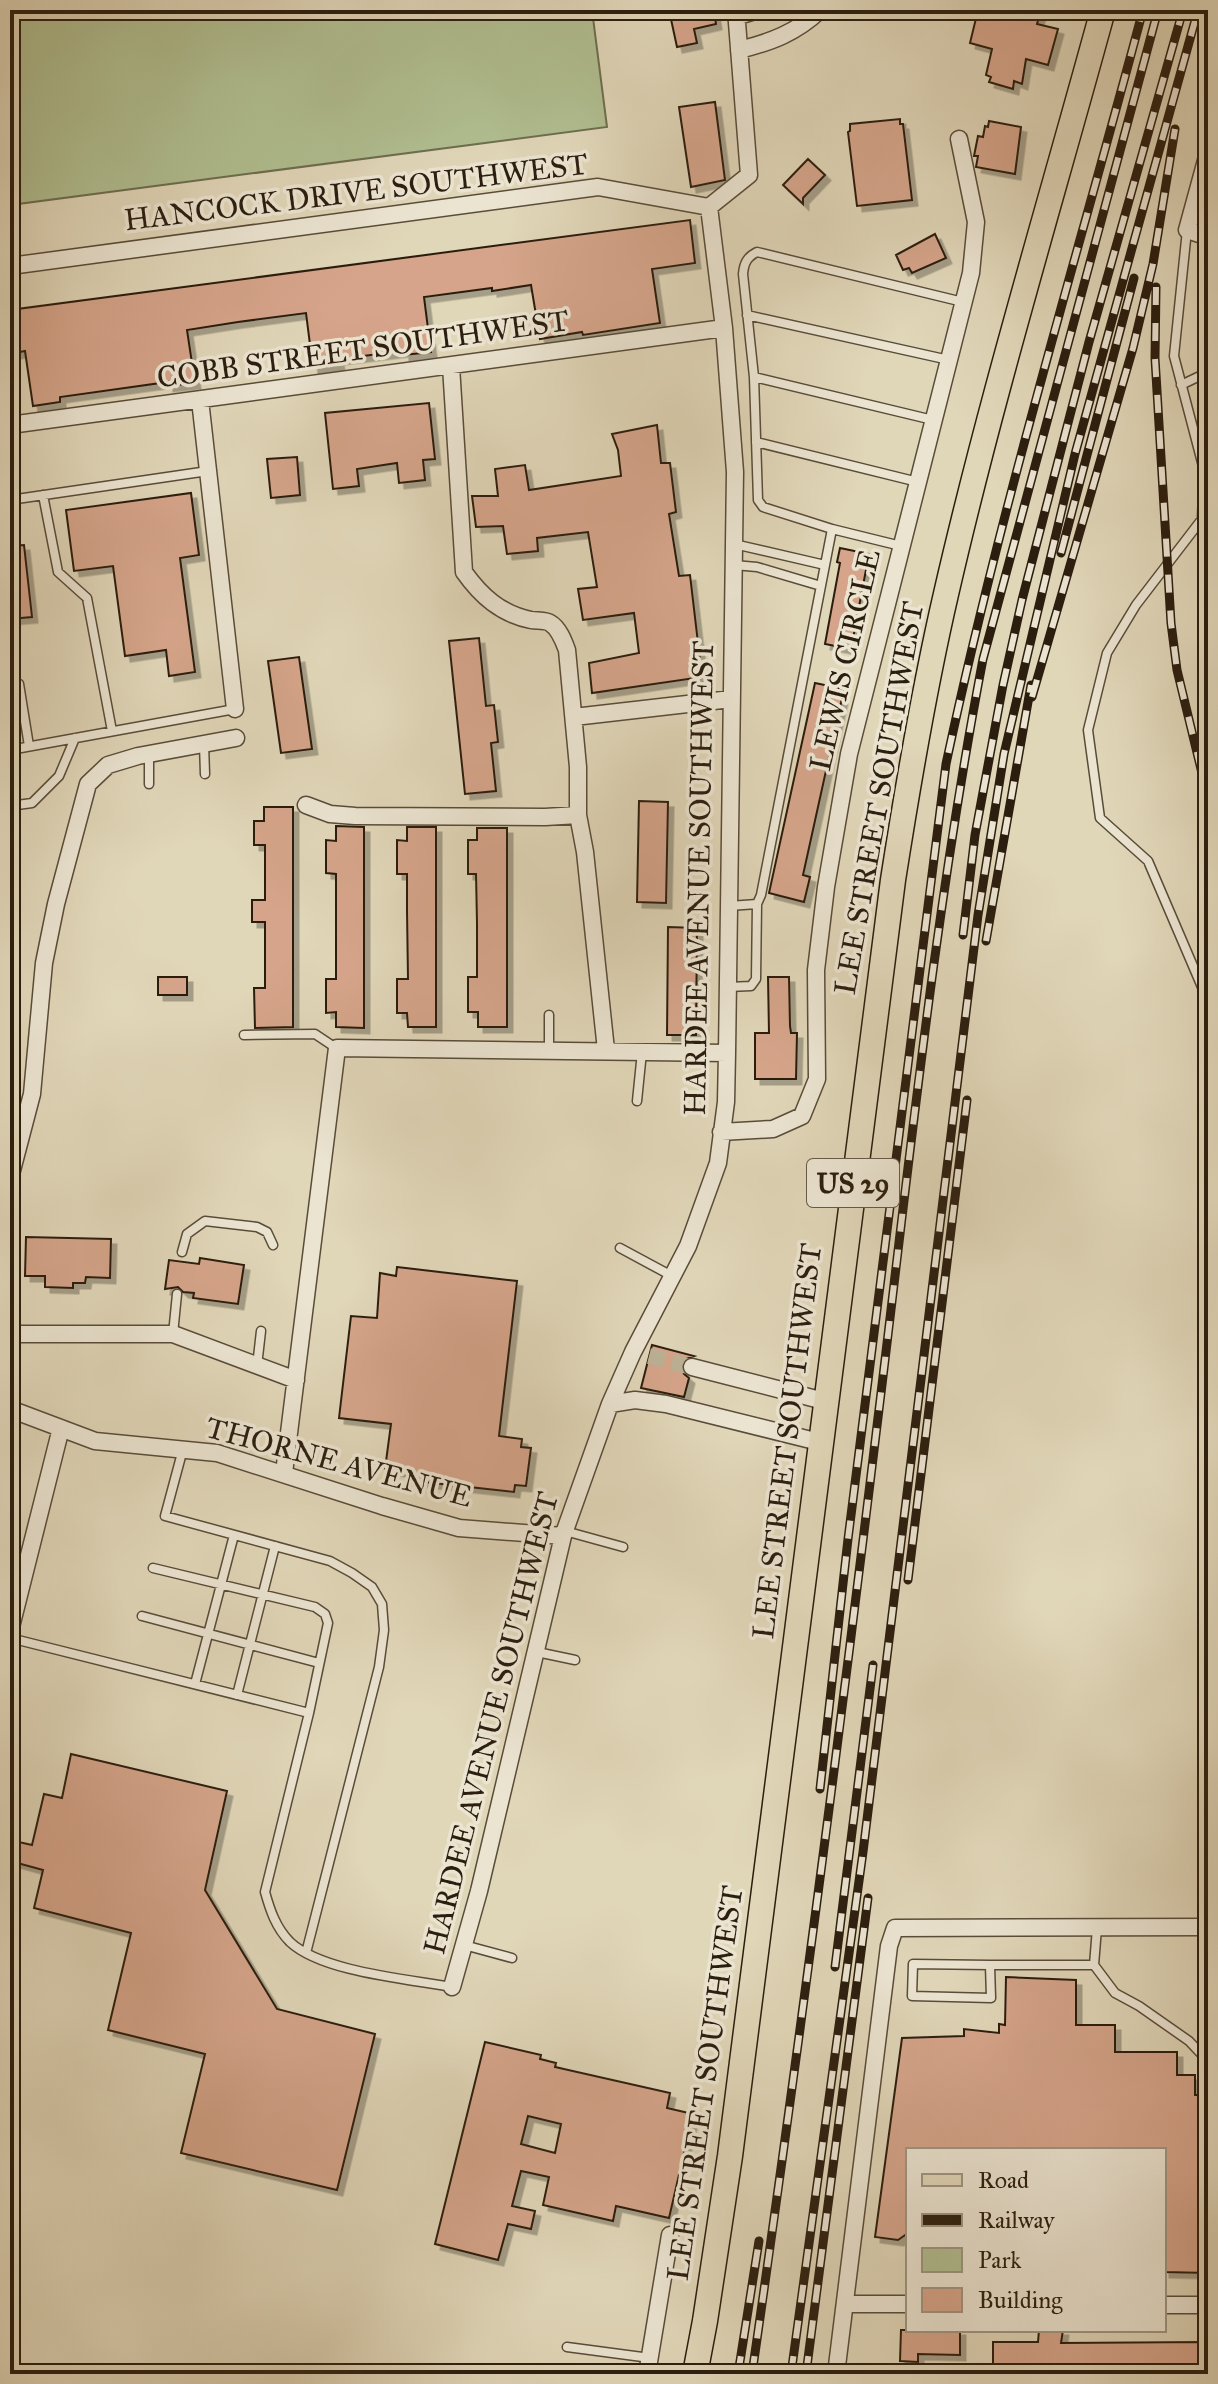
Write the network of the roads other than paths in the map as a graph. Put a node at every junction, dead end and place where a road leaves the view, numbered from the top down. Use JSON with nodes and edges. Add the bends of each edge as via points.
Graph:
{"nodes":[{"id":1,"x":758,"y":10,"type":"edge"},
{"id":2,"x":820,"y":10,"type":"edge"},
{"id":3,"x":1103,"y":10,"type":"edge"},
{"id":4,"x":736,"y":13,"type":"edge"},
{"id":5,"x":739,"y":50,"type":"junction"},
{"id":6,"x":959,"y":139,"type":"dead end"},
{"id":7,"x":1208,"y":153,"type":"edge"},
{"id":8,"x":709,"y":207,"type":"junction"},
{"id":9,"x":1187,"y":230,"type":"junction"},
{"id":10,"x":1208,"y":237,"type":"edge"},
{"id":11,"x":10,"y":266,"type":"edge"},
{"id":12,"x":963,"y":302,"type":"junction"},
{"id":13,"x":747,"y":315,"type":"junction"},
{"id":14,"x":724,"y":328,"type":"junction"},
{"id":15,"x":949,"y":360,"type":"junction"},
{"id":16,"x":451,"y":366,"type":"junction"},
{"id":17,"x":1208,"y":368,"type":"edge"},
{"id":18,"x":754,"y":377,"type":"junction"},
{"id":19,"x":1181,"y":385,"type":"junction"},
{"id":20,"x":200,"y":400,"type":"junction"},
{"id":21,"x":934,"y":420,"type":"junction"},
{"id":22,"x":10,"y":425,"type":"edge"},
{"id":23,"x":756,"y":442,"type":"junction"},
{"id":24,"x":1206,"y":470,"type":"edge"},
{"id":25,"x":209,"y":471,"type":"junction"},
{"id":26,"x":918,"y":482,"type":"junction"},
{"id":27,"x":43,"y":495,"type":"junction"},
{"id":28,"x":10,"y":500,"type":"edge"},
{"id":29,"x":1205,"y":521,"type":"edge"},
{"id":30,"x":832,"y":529,"type":"junction"},
{"id":31,"x":734,"y":544,"type":"junction"},
{"id":32,"x":901,"y":546,"type":"junction"},
{"id":33,"x":733,"y":565,"type":"junction"},
{"id":34,"x":825,"y":565,"type":"junction"},
{"id":35,"x":821,"y":586,"type":"junction"},
{"id":36,"x":10,"y":685,"type":"edge"},
{"id":37,"x":731,"y":699,"type":"junction"},
{"id":38,"x":235,"y":709,"type":"joint"},
{"id":39,"x":574,"y":717,"type":"junction"},
{"id":40,"x":112,"y":731,"type":"junction"},
{"id":41,"x":75,"y":738,"type":"junction"},
{"id":42,"x":236,"y":738,"type":"dead end"},
{"id":43,"x":204,"y":744,"type":"junction"},
{"id":44,"x":29,"y":746,"type":"junction"},
{"id":45,"x":10,"y":750,"type":"edge"},
{"id":46,"x":149,"y":754,"type":"junction"},
{"id":47,"x":205,"y":774,"type":"dead end"},
{"id":48,"x":149,"y":784,"type":"dead end"},
{"id":49,"x":306,"y":805,"type":"dead end"},
{"id":50,"x":10,"y":806,"type":"edge"},
{"id":51,"x":578,"y":815,"type":"junction"},
{"id":52,"x":757,"y":904,"type":"junction"},
{"id":53,"x":729,"y":906,"type":"junction"},
{"id":54,"x":728,"y":987,"type":"junction"},
{"id":55,"x":1208,"y":1001,"type":"edge"},
{"id":56,"x":549,"y":1015,"type":"dead end"},
{"id":57,"x":244,"y":1035,"type":"dead end"},
{"id":58,"x":337,"y":1048,"type":"junction"},
{"id":59,"x":549,"y":1050,"type":"junction"},
{"id":60,"x":606,"y":1050,"type":"junction"},
{"id":61,"x":642,"y":1051,"type":"junction"},
{"id":62,"x":727,"y":1053,"type":"junction"},
{"id":63,"x":637,"y":1101,"type":"dead end"},
{"id":64,"x":721,"y":1132,"type":"junction"},
{"id":65,"x":10,"y":1178,"type":"edge"},
{"id":66,"x":273,"y":1245,"type":"dead end"},
{"id":67,"x":620,"y":1248,"type":"dead end"},
{"id":68,"x":182,"y":1252,"type":"dead end"},
{"id":69,"x":673,"y":1276,"type":"junction"},
{"id":70,"x":177,"y":1294,"type":"dead end"},
{"id":71,"x":261,"y":1331,"type":"dead end"},
{"id":72,"x":20,"y":1334,"type":"dead end"},
{"id":73,"x":173,"y":1334,"type":"junction"},
{"id":74,"x":257,"y":1367,"type":"junction"},
{"id":75,"x":692,"y":1367,"type":"tunnel mouth"},
{"id":76,"x":296,"y":1380,"type":"junction"},
{"id":77,"x":824,"y":1401,"type":"junction"},
{"id":78,"x":610,"y":1404,"type":"junction"},
{"id":79,"x":10,"y":1409,"type":"edge"},
{"id":80,"x":61,"y":1428,"type":"junction"},
{"id":81,"x":819,"y":1442,"type":"junction"},
{"id":82,"x":183,"y":1448,"type":"junction"},
{"id":83,"x":284,"y":1473,"type":"junction"},
{"id":84,"x":564,"y":1534,"type":"junction"},
{"id":85,"x":234,"y":1535,"type":"junction"},
{"id":86,"x":275,"y":1546,"type":"junction"},
{"id":87,"x":623,"y":1547,"type":"dead end"},
{"id":88,"x":153,"y":1568,"type":"dead end"},
{"id":89,"x":222,"y":1586,"type":"junction"},
{"id":90,"x":262,"y":1595,"type":"junction"},
{"id":91,"x":142,"y":1616,"type":"dead end"},
{"id":92,"x":10,"y":1631,"type":"edge"},
{"id":93,"x":209,"y":1635,"type":"junction"},
{"id":94,"x":10,"y":1638,"type":"edge"},
{"id":95,"x":250,"y":1647,"type":"junction"},
{"id":96,"x":537,"y":1652,"type":"junction"},
{"id":97,"x":575,"y":1660,"type":"dead end"},
{"id":98,"x":319,"y":1663,"type":"junction"},
{"id":99,"x":195,"y":1684,"type":"junction"},
{"id":100,"x":237,"y":1695,"type":"junction"},
{"id":101,"x":309,"y":1713,"type":"junction"},
{"id":102,"x":1097,"y":1927,"type":"junction"},
{"id":103,"x":1208,"y":1927,"type":"edge"},
{"id":104,"x":464,"y":1945,"type":"junction"},
{"id":105,"x":306,"y":1953,"type":"junction"},
{"id":106,"x":512,"y":1958,"type":"dead end"},
{"id":107,"x":990,"y":1965,"type":"junction"},
{"id":108,"x":1094,"y":1965,"type":"junction"},
{"id":109,"x":452,"y":1987,"type":"joint"},
{"id":110,"x":1208,"y":2061,"type":"edge"},
{"id":111,"x":670,"y":2235,"type":"dead end"},
{"id":112,"x":845,"y":2304,"type":"junction"},
{"id":113,"x":906,"y":2304,"type":"edge"},
{"id":114,"x":1166,"y":2305,"type":"edge"},
{"id":115,"x":1208,"y":2305,"type":"edge"},
{"id":116,"x":567,"y":2347,"type":"dead end"},
{"id":117,"x":649,"y":2366,"type":"edge"},
{"id":118,"x":219,"y":2370,"type":"dead end"},
{"id":119,"x":258,"y":2374,"type":"edge"},
{"id":120,"x":695,"y":2374,"type":"edge"},
{"id":121,"x":836,"y":2374,"type":"edge"}],
"edges":[{"from":1,"to":4,"type":"street"},
{"from":2,"to":5,"type":"street","via":[[773,42]]},
{"from":3,"to":77,"type":"main road","name":"LEE STREET SOUTHWEST","number":"US 29","via":[[981,452],[916,737]]},
{"from":4,"to":5,"type":"street"},
{"from":5,"to":8,"type":"street","via":[[749,175]]},
{"from":6,"to":12,"type":"street","name":"LEWIS CIRCLE","via":[[976,222]]},
{"from":7,"to":9,"type":"street"},
{"from":8,"to":11,"type":"street","name":"HANCOCK DRIVE SOUTHWEST","via":[[598,187]]},
{"from":8,"to":14,"type":"street","name":"HARDEE AVENUE SOUTHWEST"},
{"from":9,"to":10,"type":"street"},
{"from":9,"to":19,"type":"lane","via":[[1174,356]]},
{"from":12,"to":13,"type":"lane","via":[[757,252],[744,265]]},
{"from":12,"to":15,"type":"street","name":"LEWIS CIRCLE"},
{"from":13,"to":15,"type":"lane"},
{"from":13,"to":18,"type":"lane"},
{"from":14,"to":16,"type":"street","name":"COBB STREET SOUTHWEST"},
{"from":14,"to":31,"type":"street","name":"HARDEE AVENUE SOUTHWEST","via":[[735,472]]},
{"from":15,"to":21,"type":"street","name":"LEWIS CIRCLE"},
{"from":16,"to":20,"type":"street","name":"COBB STREET SOUTHWEST"},
{"from":16,"to":39,"type":"street","via":[[464,572],[492,603],[511,614],[550,622],[561,636]]},
{"from":17,"to":19,"type":"lane"},
{"from":18,"to":21,"type":"lane"},
{"from":18,"to":23,"type":"lane"},
{"from":19,"to":24,"type":"lane"},
{"from":20,"to":22,"type":"street","name":"COBB STREET SOUTHWEST"},
{"from":20,"to":25,"type":"street"},
{"from":21,"to":26,"type":"street","name":"LEWIS CIRCLE"},
{"from":23,"to":26,"type":"lane"},
{"from":23,"to":30,"type":"lane","via":[[758,500],[763,507]]},
{"from":24,"to":29,"type":"lane"},
{"from":25,"to":27,"type":"lane"},
{"from":25,"to":38,"type":"street"},
{"from":26,"to":32,"type":"street","name":"LEWIS CIRCLE"},
{"from":27,"to":28,"type":"lane"},
{"from":27,"to":40,"type":"lane","via":[[58,572],[87,598]]},
{"from":29,"to":55,"type":"lane","via":[[1136,605],[1107,653],[1088,730],[1100,818],[1148,861]]},
{"from":30,"to":32,"type":"lane"},
{"from":30,"to":34,"type":"lane"},
{"from":31,"to":33,"type":"street","name":"HARDEE AVENUE SOUTHWEST"},
{"from":31,"to":34,"type":"lane"},
{"from":32,"to":64,"type":"street","name":"LEWIS CIRCLE","via":[[849,754],[826,887],[816,970],[817,1079],[802,1116],[773,1129]]},
{"from":33,"to":35,"type":"lane"},
{"from":33,"to":37,"type":"street","name":"HARDEE AVENUE SOUTHWEST"},
{"from":34,"to":35,"type":"lane"},
{"from":35,"to":52,"type":"lane"},
{"from":36,"to":44,"type":"lane","via":[[19,684]]},
{"from":37,"to":39,"type":"street"},
{"from":37,"to":53,"type":"street","name":"HARDEE AVENUE SOUTHWEST"},
{"from":38,"to":40,"type":"lane"},
{"from":39,"to":51,"type":"street"},
{"from":40,"to":41,"type":"lane"},
{"from":41,"to":44,"type":"lane"},
{"from":41,"to":50,"type":"lane","via":[[59,776],[32,803]]},
{"from":42,"to":43,"type":"street"},
{"from":43,"to":46,"type":"street"},
{"from":43,"to":47,"type":"lane"},
{"from":44,"to":45,"type":"lane"},
{"from":46,"to":48,"type":"lane"},
{"from":46,"to":65,"type":"street","via":[[108,765],[88,784],[44,963],[32,1094]]},
{"from":49,"to":51,"type":"street","via":[[355,816]]},
{"from":51,"to":60,"type":"street"},
{"from":52,"to":53,"type":"lane"},
{"from":52,"to":54,"type":"lane","via":[[756,979],[751,986]]},
{"from":53,"to":54,"type":"street","name":"HARDEE AVENUE SOUTHWEST"},
{"from":54,"to":62,"type":"street","name":"HARDEE AVENUE SOUTHWEST"},
{"from":56,"to":59,"type":"lane"},
{"from":57,"to":58,"type":"lane","via":[[315,1034]]},
{"from":58,"to":59,"type":"street"},
{"from":58,"to":76,"type":"street"},
{"from":59,"to":60,"type":"street"},
{"from":60,"to":61,"type":"street"},
{"from":61,"to":62,"type":"street"},
{"from":61,"to":63,"type":"lane"},
{"from":62,"to":64,"type":"street","name":"HARDEE AVENUE SOUTHWEST"},
{"from":64,"to":69,"type":"street","name":"HARDEE AVENUE SOUTHWEST","via":[[718,1163]]},
{"from":66,"to":68,"type":"lane","via":[[267,1232],[257,1227],[205,1221],[187,1234]]},
{"from":67,"to":69,"type":"lane"},
{"from":69,"to":78,"type":"street","name":"HARDEE AVENUE SOUTHWEST","via":[[641,1354]]},
{"from":70,"to":73,"type":"lane"},
{"from":71,"to":74,"type":"lane"},
{"from":72,"to":73,"type":"street"},
{"from":73,"to":74,"type":"street"},
{"from":74,"to":76,"type":"street"},
{"from":75,"to":77,"type":"street"},
{"from":76,"to":83,"type":"street"},
{"from":77,"to":81,"type":"main road","name":"LEE STREET SOUTHWEST","number":"US 29"},
{"from":78,"to":81,"type":"street","via":[[666,1404]]},
{"from":78,"to":84,"type":"street","name":"HARDEE AVENUE SOUTHWEST"},
{"from":79,"to":80,"type":"street","name":"THORNE AVENUE"},
{"from":80,"to":82,"type":"street","name":"THORNE AVENUE","via":[[95,1441]]},
{"from":80,"to":92,"type":"street"},
{"from":81,"to":120,"type":"main road","name":"LEE STREET SOUTHWEST","number":"US 29","via":[[730,2156]]},
{"from":82,"to":83,"type":"street","name":"THORNE AVENUE"},
{"from":82,"to":85,"type":"lane","via":[[165,1516]]},
{"from":83,"to":84,"type":"street","name":"THORNE AVENUE","via":[[459,1528]]},
{"from":84,"to":87,"type":"lane"},
{"from":84,"to":96,"type":"street","name":"HARDEE AVENUE SOUTHWEST"},
{"from":85,"to":86,"type":"lane"},
{"from":85,"to":89,"type":"lane"},
{"from":86,"to":90,"type":"lane"},
{"from":86,"to":105,"type":"lane","via":[[330,1561],[372,1587],[382,1604],[384,1630]]},
{"from":88,"to":89,"type":"lane"},
{"from":89,"to":90,"type":"lane"},
{"from":89,"to":93,"type":"lane"},
{"from":90,"to":95,"type":"lane"},
{"from":90,"to":98,"type":"lane","via":[[325,1614],[328,1623]]},
{"from":91,"to":93,"type":"lane"},
{"from":93,"to":95,"type":"lane"},
{"from":93,"to":99,"type":"lane"},
{"from":94,"to":99,"type":"lane"},
{"from":95,"to":98,"type":"lane"},
{"from":95,"to":100,"type":"lane"},
{"from":96,"to":97,"type":"lane"},
{"from":96,"to":104,"type":"street","name":"HARDEE AVENUE SOUTHWEST"},
{"from":98,"to":101,"type":"lane"},
{"from":99,"to":100,"type":"lane"},
{"from":100,"to":101,"type":"lane"},
{"from":101,"to":105,"type":"lane","via":[[265,1892],[271,1916],[290,1942]]},
{"from":102,"to":103,"type":"street"},
{"from":102,"to":108,"type":"lane"},
{"from":102,"to":112,"type":"street","via":[[895,1928]]},
{"from":104,"to":106,"type":"lane"},
{"from":104,"to":109,"type":"street","name":"HARDEE AVENUE SOUTHWEST"},
{"from":105,"to":109,"type":"lane","via":[[338,1966]]},
{"from":107,"to":107,"type":"lane","via":[[913,1964],[912,1996],[991,1998]]},
{"from":107,"to":108,"type":"lane"},
{"from":108,"to":110,"type":"lane","via":[[1115,1993],[1189,2041]]},
{"from":111,"to":117,"type":"street"},
{"from":112,"to":113,"type":"street"},
{"from":112,"to":121,"type":"street"},
{"from":114,"to":115,"type":"street"},
{"from":116,"to":117,"type":"lane"},
{"from":118,"to":119,"type":"lane"}]}
